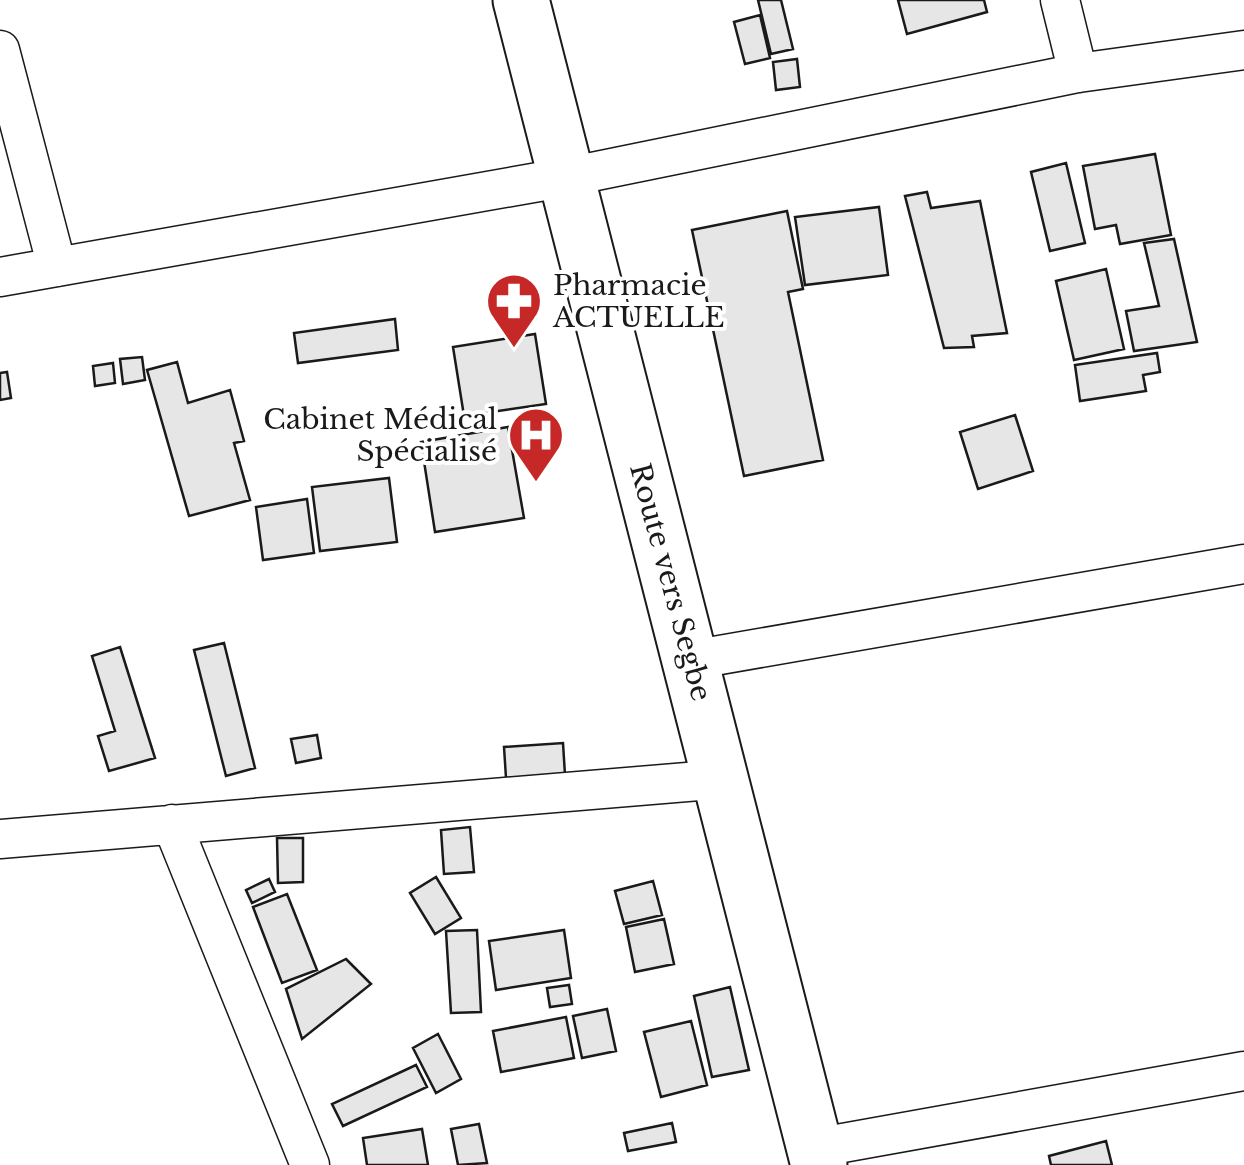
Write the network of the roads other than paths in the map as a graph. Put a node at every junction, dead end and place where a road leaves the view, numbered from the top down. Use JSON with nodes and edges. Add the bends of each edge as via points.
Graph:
{"nodes":[{"id":1,"x":521,"y":0,"type":"edge"},
{"id":2,"x":1060,"y":0,"type":"edge"},
{"id":3,"x":0,"y":50,"type":"edge"},
{"id":4,"x":1244,"y":50,"type":"edge"},
{"id":5,"x":1078,"y":73,"type":"junction"},
{"id":6,"x":566,"y":176,"type":"junction"},
{"id":7,"x":57,"y":266,"type":"junction"},
{"id":8,"x":0,"y":276,"type":"edge"},
{"id":9,"x":1244,"y":564,"type":"edge"},
{"id":10,"x":691,"y":660,"type":"junction"},
{"id":11,"x":722,"y":779,"type":"junction"},
{"id":12,"x":172,"y":824,"type":"junction"},
{"id":13,"x":0,"y":838,"type":"edge"},
{"id":14,"x":1244,"y":1070,"type":"edge"},
{"id":15,"x":817,"y":1157,"type":"edge"},
{"id":16,"x":310,"y":1165,"type":"edge"}],
"edges":[{"from":1,"to":6,"type":"main road","name":"Route vers Segbe"},
{"from":2,"to":5,"type":"street"},
{"from":3,"to":7,"type":"street"},
{"from":4,"to":5,"type":"street"},
{"from":5,"to":6,"type":"street"},
{"from":6,"to":7,"type":"street"},
{"from":6,"to":10,"type":"main road","name":"Route vers Segbe"},
{"from":7,"to":8,"type":"street"},
{"from":9,"to":10,"type":"street"},
{"from":10,"to":11,"type":"main road","name":"Route vers Segbe"},
{"from":11,"to":12,"type":"street"},
{"from":11,"to":15,"type":"main road","name":"Route vers Segbe"},
{"from":12,"to":13,"type":"street"},
{"from":12,"to":16,"type":"street"},
{"from":14,"to":15,"type":"street"}]}
